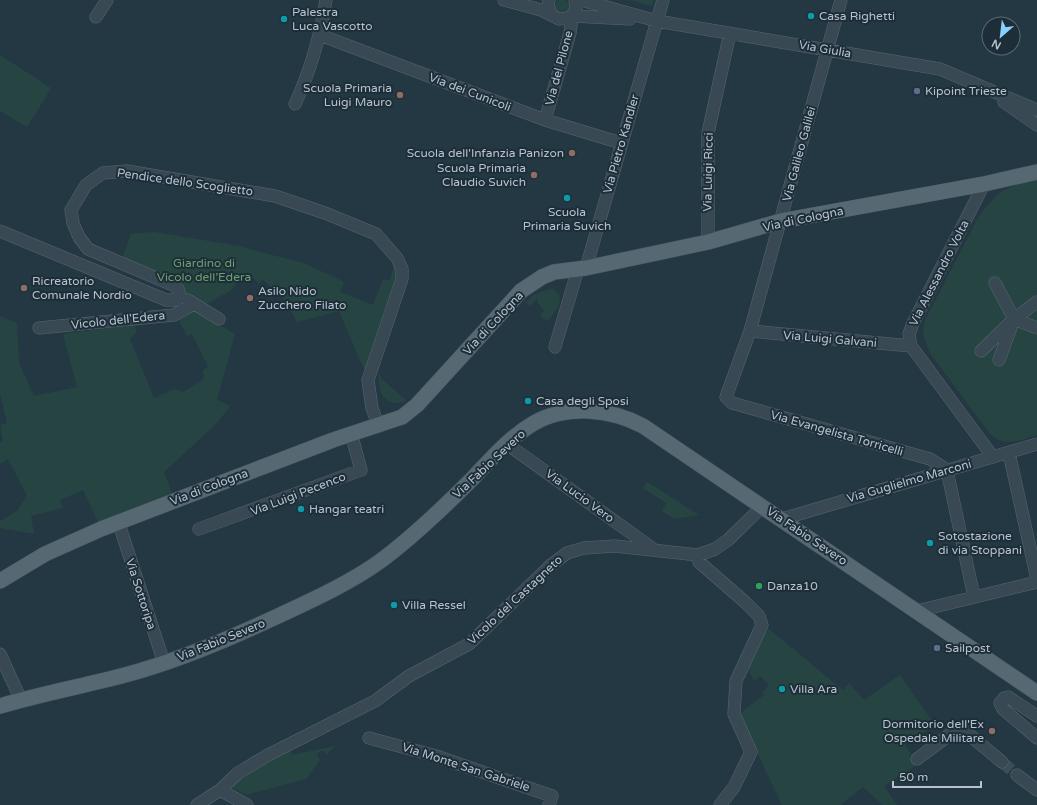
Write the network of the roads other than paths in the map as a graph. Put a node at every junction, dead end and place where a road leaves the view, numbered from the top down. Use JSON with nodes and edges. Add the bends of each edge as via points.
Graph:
{"nodes":[{"id":1,"x":107,"y":0,"type":"edge"},
{"id":2,"x":326,"y":0,"type":"edge"},
{"id":3,"x":504,"y":0,"type":"edge"},
{"id":4,"x":549,"y":0,"type":"edge"},
{"id":5,"x":575,"y":0,"type":"edge"},
{"id":6,"x":581,"y":0,"type":"edge"},
{"id":7,"x":663,"y":0,"type":"edge"},
{"id":8,"x":841,"y":0,"type":"edge"},
{"id":9,"x":551,"y":14,"type":"junction"},
{"id":10,"x":572,"y":16,"type":"junction"},
{"id":11,"x":96,"y":17,"type":"dead end"},
{"id":12,"x":657,"y":21,"type":"junction"},
{"id":13,"x":730,"y":33,"type":"junction"},
{"id":14,"x":320,"y":35,"type":"junction"},
{"id":15,"x":828,"y":50,"type":"junction"},
{"id":16,"x":989,"y":90,"type":"junction"},
{"id":17,"x":295,"y":104,"type":"dead end"},
{"id":18,"x":1037,"y":110,"type":"edge"},
{"id":19,"x":544,"y":120,"type":"junction"},
{"id":20,"x":1037,"y":125,"type":"edge"},
{"id":21,"x":622,"y":143,"type":"junction"},
{"id":22,"x":1034,"y":171,"type":"edge"},
{"id":23,"x":984,"y":184,"type":"junction"},
{"id":24,"x":781,"y":221,"type":"junction"},
{"id":25,"x":0,"y":232,"type":"edge"},
{"id":26,"x":708,"y":242,"type":"junction"},
{"id":27,"x":582,"y":268,"type":"junction"},
{"id":28,"x":995,"y":282,"type":"dead end"},
{"id":29,"x":180,"y":295,"type":"junction"},
{"id":30,"x":1037,"y":302,"type":"edge"},
{"id":31,"x":194,"y":304,"type":"junction"},
{"id":32,"x":219,"y":319,"type":"dead end"},
{"id":33,"x":1014,"y":319,"type":"junction"},
{"id":34,"x":39,"y":328,"type":"dead end"},
{"id":35,"x":1037,"y":328,"type":"edge"},
{"id":36,"x":750,"y":331,"type":"junction"},
{"id":37,"x":911,"y":346,"type":"junction"},
{"id":38,"x":555,"y":347,"type":"dead end"},
{"id":39,"x":981,"y":351,"type":"dead end"},
{"id":40,"x":999,"y":360,"type":"dead end"},
{"id":41,"x":727,"y":399,"type":"joint"},
{"id":42,"x":378,"y":424,"type":"junction"},
{"id":43,"x":351,"y":433,"type":"junction"},
{"id":44,"x":507,"y":444,"type":"junction"},
{"id":45,"x":1037,"y":444,"type":"edge"},
{"id":46,"x":1009,"y":453,"type":"junction"},
{"id":47,"x":993,"y":457,"type":"junction"},
{"id":48,"x":947,"y":470,"type":"junction"},
{"id":49,"x":763,"y":506,"type":"junction"},
{"id":50,"x":782,"y":519,"type":"junction"},
{"id":51,"x":119,"y":524,"type":"junction"},
{"id":52,"x":199,"y":529,"type":"dead end"},
{"id":53,"x":653,"y":549,"type":"junction"},
{"id":54,"x":698,"y":555,"type":"junction"},
{"id":55,"x":0,"y":581,"type":"edge"},
{"id":56,"x":1037,"y":581,"type":"edge"},
{"id":57,"x":974,"y":597,"type":"junction"},
{"id":58,"x":918,"y":611,"type":"junction"},
{"id":59,"x":0,"y":654,"type":"edge"},
{"id":60,"x":164,"y":663,"type":"junction"},
{"id":61,"x":1037,"y":693,"type":"edge"},
{"id":62,"x":21,"y":700,"type":"junction"},
{"id":63,"x":0,"y":706,"type":"edge"},
{"id":64,"x":1037,"y":716,"type":"edge"},
{"id":65,"x":369,"y":738,"type":"dead end"},
{"id":66,"x":1037,"y":738,"type":"edge"},
{"id":67,"x":917,"y":759,"type":"dead end"},
{"id":68,"x":1002,"y":762,"type":"tunnel mouth"},
{"id":69,"x":1017,"y":775,"type":"tunnel mouth"},
{"id":70,"x":220,"y":790,"type":"junction"},
{"id":71,"x":1037,"y":790,"type":"edge"},
{"id":72,"x":197,"y":805,"type":"edge"},
{"id":73,"x":248,"y":805,"type":"edge"},
{"id":74,"x":549,"y":805,"type":"edge"},
{"id":75,"x":720,"y":805,"type":"edge"}],
"edges":[{"from":1,"to":11,"type":"street"},
{"from":2,"to":14,"type":"street"},
{"from":3,"to":9,"type":"street","name":"Via Giulia"},
{"from":4,"to":9,"type":"street"},
{"from":5,"to":10,"type":"street","name":"Via del Pilone","via":[[576,8]]},
{"from":6,"to":12,"type":"street","name":"Via Giulia"},
{"from":7,"to":12,"type":"street","name":"Via Pietro Kandler"},
{"from":8,"to":15,"type":"street","name":"Via Galileo Galilei"},
{"from":9,"to":10,"type":"street","name":"Via Giulia","via":[[559,19]]},
{"from":10,"to":12,"type":"street","name":"Via Giulia"},
{"from":10,"to":19,"type":"street","name":"Via del Pilone","via":[[570,33]]},
{"from":12,"to":13,"type":"street","name":"Via Giulia"},
{"from":12,"to":21,"type":"street","name":"Via Pietro Kandler"},
{"from":13,"to":15,"type":"street","name":"Via Giulia"},
{"from":13,"to":26,"type":"street","name":"Via Luigi Ricci","via":[[708,133]]},
{"from":14,"to":17,"type":"street","via":[[308,74]]},
{"from":14,"to":19,"type":"street","name":"Via dei Cunicoli"},
{"from":15,"to":16,"type":"street","name":"Via Giulia","via":[[940,69]]},
{"from":15,"to":24,"type":"street","name":"Via Galileo Galilei"},
{"from":16,"to":18,"type":"street","name":"Via Giulia"},
{"from":16,"to":20,"type":"street","name":"Via Giulia"},
{"from":19,"to":21,"type":"street","name":"Via dei Cunicoli"},
{"from":21,"to":27,"type":"street","name":"Via Pietro Kandler"},
{"from":22,"to":23,"type":"main road","name":"Via di Cologna"},
{"from":23,"to":24,"type":"main road","name":"Via di Cologna"},
{"from":23,"to":37,"type":"street","name":"Via Alessandro Volta","via":[[913,323],[909,334]]},
{"from":24,"to":26,"type":"main road","name":"Via di Cologna"},
{"from":24,"to":36,"type":"street","name":"Via Galileo Galilei"},
{"from":25,"to":29,"type":"street","via":[[166,300],[177,300]]},
{"from":26,"to":27,"type":"main road","name":"Via di Cologna"},
{"from":27,"to":38,"type":"street","name":"Via Pietro Kandler"},
{"from":27,"to":42,"type":"main road","name":"Via di Cologna","via":[[554,272],[521,291],[410,411],[402,417]]},
{"from":28,"to":33,"type":"street"},
{"from":29,"to":31,"type":"street"},
{"from":29,"to":42,"type":"street","name":"Pendice dello Scoglietto","via":[[173,285],[88,249],[73,223],[71,210],[78,196],[93,179],[103,173],[127,172],[277,196],[376,234],[397,258],[402,269],[402,279],[368,380],[372,408]]},
{"from":30,"to":33,"type":"street"},
{"from":31,"to":32,"type":"street"},
{"from":31,"to":34,"type":"street","name":"Vicolo dell'Edera","via":[[174,315]]},
{"from":33,"to":35,"type":"street"},
{"from":33,"to":39,"type":"street"},
{"from":33,"to":40,"type":"street"},
{"from":36,"to":37,"type":"street","name":"Via Luigi Galvani"},
{"from":36,"to":41,"type":"street","name":"Via Galileo Galilei","via":[[726,393]]},
{"from":37,"to":47,"type":"street"},
{"from":41,"to":48,"type":"street","name":"Via Evangelista Torricelli","via":[[732,403],[930,459]]},
{"from":42,"to":43,"type":"main road","name":"Via di Cologna"},
{"from":43,"to":51,"type":"main road","name":"Via di Cologna","via":[[178,498]]},
{"from":43,"to":52,"type":"street","name":"Via Luigi Pecenco","via":[[361,470]]},
{"from":44,"to":49,"type":"main road","name":"Via Fabio Severo","via":[[536,422],[554,415],[595,411],[617,414],[643,426]]},
{"from":44,"to":53,"type":"street","name":"Via Lucio Vero"},
{"from":44,"to":60,"type":"main road","name":"Via Fabio Severo","via":[[431,518],[377,563],[246,631]]},
{"from":45,"to":46,"type":"street","name":"Via Guglielmo Marconi"},
{"from":46,"to":47,"type":"street","name":"Via Guglielmo Marconi"},
{"from":46,"to":56,"type":"street"},
{"from":47,"to":48,"type":"street","name":"Via Guglielmo Marconi"},
{"from":48,"to":50,"type":"street","name":"Via Guglielmo Marconi"},
{"from":48,"to":57,"type":"street"},
{"from":49,"to":50,"type":"main road","name":"Via Fabio Severo"},
{"from":49,"to":54,"type":"street","name":"Vicolo del Castagneto","via":[[715,550]]},
{"from":50,"to":58,"type":"main road","name":"Via Fabio Severo"},
{"from":51,"to":55,"type":"main road","name":"Via di Cologna","via":[[101,529],[45,554]]},
{"from":51,"to":60,"type":"street","name":"Via Sottoripa"},
{"from":53,"to":54,"type":"street","name":"Vicolo del Castagneto"},
{"from":53,"to":70,"type":"street","name":"Vicolo del Castagneto","via":[[604,546],[567,553],[469,644],[409,676],[375,701],[268,755],[238,773]]},
{"from":54,"to":75,"type":"street","via":[[699,562],[754,611],[762,625],[736,680],[734,714],[751,752],[734,787]]},
{"from":56,"to":57,"type":"street"},
{"from":57,"to":58,"type":"street"},
{"from":58,"to":61,"type":"main road","name":"Via Fabio Severo"},
{"from":59,"to":62,"type":"street"},
{"from":60,"to":62,"type":"main road","name":"Via Fabio Severo"},
{"from":62,"to":63,"type":"main road","name":"Via Fabio Severo"},
{"from":64,"to":66,"type":"street","via":[[1010,698],[1004,698],[1000,703],[1003,709]]},
{"from":65,"to":74,"type":"street","name":"Via Monte San Gabriele","via":[[436,756],[552,796]]},
{"from":67,"to":68,"type":"street","via":[[960,726]]},
{"from":69,"to":71,"type":"street"},
{"from":70,"to":72,"type":"street","name":"Vicolo del Castagneto"},
{"from":70,"to":73,"type":"street"}]}
